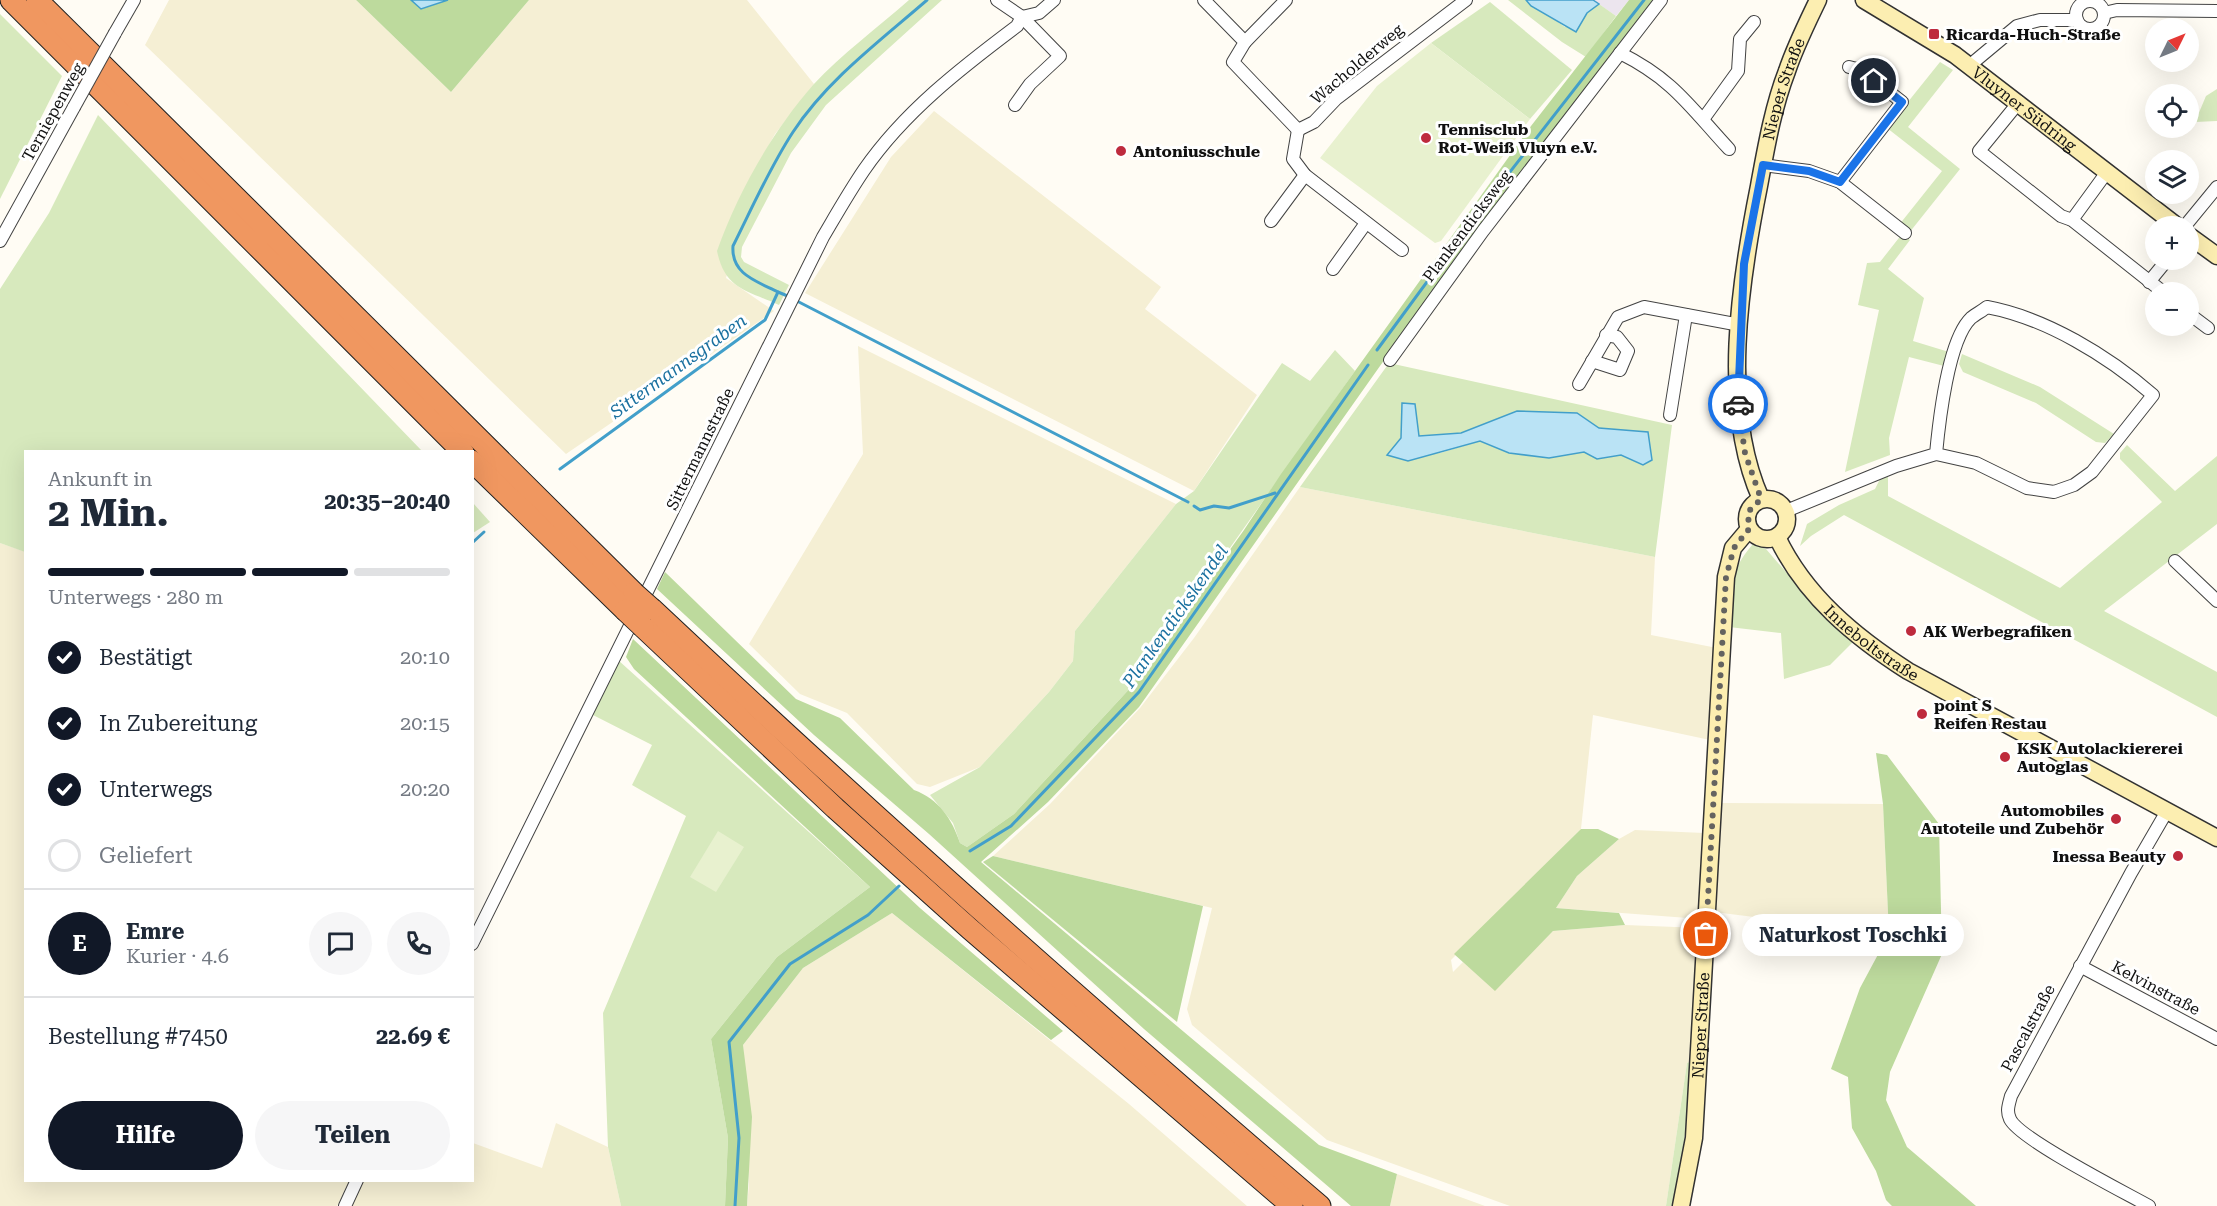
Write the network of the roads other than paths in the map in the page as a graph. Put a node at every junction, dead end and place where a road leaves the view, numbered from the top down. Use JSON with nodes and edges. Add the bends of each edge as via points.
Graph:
{"nodes":[{"id":1,"x":11,"y":0,"type":"edge"},
{"id":2,"x":37,"y":0,"type":"edge"},
{"id":3,"x":134,"y":0,"type":"edge"},
{"id":4,"x":997,"y":0,"type":"edge"},
{"id":5,"x":1054,"y":0,"type":"edge"},
{"id":6,"x":1204,"y":0,"type":"edge"},
{"id":7,"x":1286,"y":0,"type":"edge"},
{"id":8,"x":1466,"y":0,"type":"edge"},
{"id":9,"x":1661,"y":0,"type":"edge"},
{"id":10,"x":1818,"y":0,"type":"edge"},
{"id":11,"x":1864,"y":0,"type":"edge"},
{"id":12,"x":2085,"y":1,"type":"edge"},
{"id":13,"x":2217,"y":11,"type":"edge"},
{"id":14,"x":2104,"y":13,"type":"junction"},
{"id":15,"x":1022,"y":17,"type":"junction"},
{"id":16,"x":2077,"y":20,"type":"junction"},
{"id":17,"x":1754,"y":22,"type":"dead end"},
{"id":18,"x":1245,"y":42,"type":"junction"},
{"id":19,"x":1620,"y":53,"type":"junction"},
{"id":20,"x":1969,"y":66,"type":"junction"},
{"id":21,"x":1849,"y":67,"type":"dead end"},
{"id":22,"x":2019,"y":102,"type":"junction"},
{"id":23,"x":1015,"y":105,"type":"dead end"},
{"id":24,"x":1704,"y":118,"type":"junction"},
{"id":25,"x":1298,"y":130,"type":"junction"},
{"id":26,"x":1729,"y":149,"type":"dead end"},
{"id":27,"x":1763,"y":165,"type":"junction"},
{"id":28,"x":2107,"y":172,"type":"junction"},
{"id":29,"x":1305,"y":176,"type":"junction"},
{"id":30,"x":1840,"y":182,"type":"junction"},
{"id":31,"x":2217,"y":187,"type":"edge"},
{"id":32,"x":2164,"y":216,"type":"edge"},
{"id":33,"x":2193,"y":216,"type":"edge"},
{"id":34,"x":2072,"y":220,"type":"junction"},
{"id":35,"x":1271,"y":221,"type":"dead end"},
{"id":36,"x":1366,"y":222,"type":"junction"},
{"id":37,"x":1905,"y":233,"type":"dead end"},
{"id":38,"x":0,"y":241,"type":"edge"},
{"id":39,"x":2199,"y":243,"type":"edge"},
{"id":40,"x":1402,"y":250,"type":"dead end"},
{"id":41,"x":2217,"y":256,"type":"edge"},
{"id":42,"x":1333,"y":269,"type":"dead end"},
{"id":43,"x":2159,"y":270,"type":"edge"},
{"id":44,"x":2149,"y":282,"type":"joint"},
{"id":45,"x":1686,"y":315,"type":"junction"},
{"id":46,"x":2199,"y":321,"type":"edge"},
{"id":47,"x":1740,"y":325,"type":"junction"},
{"id":48,"x":2208,"y":328,"type":"dead end"},
{"id":49,"x":1606,"y":335,"type":"junction"},
{"id":50,"x":1390,"y":360,"type":"dead end"},
{"id":51,"x":1592,"y":361,"type":"junction"},
{"id":52,"x":1579,"y":384,"type":"dead end"},
{"id":53,"x":1670,"y":415,"type":"dead end"},
{"id":54,"x":461,"y":450,"type":"edge"},
{"id":55,"x":1936,"y":454,"type":"junction"},
{"id":56,"x":474,"y":463,"type":"edge"},
{"id":57,"x":1761,"y":499,"type":"junction"},
{"id":58,"x":1786,"y":511,"type":"junction"},
{"id":59,"x":1749,"y":529,"type":"junction"},
{"id":60,"x":1777,"y":537,"type":"junction"},
{"id":61,"x":2175,"y":561,"type":"dead end"},
{"id":62,"x":629,"y":601,"type":"junction"},
{"id":63,"x":2217,"y":601,"type":"edge"},
{"id":64,"x":647,"y":618,"type":"junction"},
{"id":65,"x":2167,"y":811,"type":"junction"},
{"id":66,"x":2217,"y":838,"type":"edge"},
{"id":67,"x":474,"y":940,"type":"edge"},
{"id":68,"x":2080,"y":966,"type":"junction"},
{"id":69,"x":2217,"y":1040,"type":"edge"},
{"id":70,"x":356,"y":1182,"type":"edge"},
{"id":71,"x":345,"y":1206,"type":"edge"},
{"id":72,"x":1292,"y":1206,"type":"edge"},
{"id":73,"x":1320,"y":1206,"type":"edge"},
{"id":74,"x":1681,"y":1206,"type":"edge"},
{"id":75,"x":2148,"y":1206,"type":"edge"}],
"edges":[{"from":1,"to":54,"type":"highway"},
{"from":2,"to":62,"type":"highway"},
{"from":3,"to":38,"type":"street","name":"Terniepenweg","bridge":true},
{"from":4,"to":15,"type":"street"},
{"from":5,"to":15,"type":"street","name":"Sittermannstraße","via":[[1034,16]]},
{"from":6,"to":18,"type":"street"},
{"from":7,"to":18,"type":"street"},
{"from":8,"to":25,"type":"street","name":"Wacholderweg","via":[[1336,99],[1314,122]]},
{"from":9,"to":19,"type":"street","name":"Plankendicksweg"},
{"from":10,"to":27,"type":"street","name":"Nieper Straße","via":[[1786,72]]},
{"from":11,"to":20,"type":"street","name":"Vluyner Südring"},
{"from":12,"to":14,"type":"street","via":[[2096,2]]},
{"from":12,"to":16,"type":"street","via":[[2077,12]]},
{"from":13,"to":14,"type":"street"},
{"from":14,"to":16,"type":"street","via":[[2103,22],[2089,30]]},
{"from":15,"to":23,"type":"street","via":[[1060,56],[1030,84]]},
{"from":15,"to":67,"type":"street","name":"Sittermannstraße","via":[[1017,26],[957,71],[911,114],[878,153],[823,237]]},
{"from":16,"to":20,"type":"street","via":[[2040,20],[2017,26]]},
{"from":17,"to":24,"type":"street","via":[[1740,39],[1738,71]]},
{"from":18,"to":25,"type":"street","via":[[1233,62]]},
{"from":19,"to":24,"type":"street","via":[[1671,86]]},
{"from":19,"to":50,"type":"street","name":"Plankendicksweg"},
{"from":20,"to":22,"type":"street","name":"Vluyner Südring"},
{"from":21,"to":30,"type":"street","via":[[1861,70],[1902,102]]},
{"from":22,"to":28,"type":"street","name":"Vluyner Südring"},
{"from":22,"to":34,"type":"street","via":[[1979,151],[2061,216]]},
{"from":24,"to":26,"type":"street"},
{"from":25,"to":29,"type":"street","via":[[1293,159]]},
{"from":27,"to":30,"type":"street","via":[[1809,171]]},
{"from":27,"to":47,"type":"street","name":"Nieper Straße","via":[[1744,264]]},
{"from":28,"to":32,"type":"street","name":"Vluyner Südring"},
{"from":28,"to":34,"type":"street"},
{"from":29,"to":35,"type":"street"},
{"from":29,"to":36,"type":"street"},
{"from":30,"to":37,"type":"street"},
{"from":31,"to":33,"type":"street"},
{"from":34,"to":44,"type":"street"},
{"from":36,"to":40,"type":"street"},
{"from":36,"to":42,"type":"street"},
{"from":39,"to":41,"type":"street"},
{"from":43,"to":44,"type":"street"},
{"from":45,"to":47,"type":"street"},
{"from":45,"to":49,"type":"street","via":[[1644,307],[1618,317]]},
{"from":45,"to":53,"type":"street"},
{"from":46,"to":48,"type":"street"},
{"from":47,"to":57,"type":"street","name":"Nieper Straße","via":[[1739,416],[1745,453]]},
{"from":49,"to":51,"type":"street"},
{"from":49,"to":51,"type":"street","via":[[1617,337],[1628,351],[1620,370]]},
{"from":51,"to":52,"type":"street"},
{"from":55,"to":55,"type":"street","via":[[1956,344],[1970,319],[1987,307],[2027,318],[2072,340],[2134,378],[2153,395],[2092,472],[2054,492],[2027,488],[1976,464]]},
{"from":55,"to":58,"type":"street","via":[[1896,465]]},
{"from":56,"to":62,"type":"highway"},
{"from":57,"to":58,"type":"street","via":[[1773,500]]},
{"from":57,"to":59,"type":"street","via":[[1748,512]]},
{"from":58,"to":60,"type":"street","via":[[1787,523]]},
{"from":59,"to":60,"type":"street","via":[[1758,538]]},
{"from":59,"to":74,"type":"street","name":"Nieper Straße","via":[[1734,548],[1726,577],[1694,1138]]},
{"from":60,"to":65,"type":"street","name":"Inneboltstraße","via":[[1817,598],[1872,648]]},
{"from":61,"to":63,"type":"street"},
{"from":62,"to":64,"type":"highway","bridge":true},
{"from":64,"to":72,"type":"highway","via":[[835,808]]},
{"from":64,"to":73,"type":"highway"},
{"from":65,"to":66,"type":"street","name":"Inneboltstraße"},
{"from":65,"to":68,"type":"street","name":"Pascalstraße"},
{"from":68,"to":69,"type":"street","name":"Kelvinstraße"},
{"from":68,"to":75,"type":"street","name":"Pascalstraße","via":[[2011,1096],[2010,1119],[2031,1138]]},
{"from":70,"to":71,"type":"street"}]}
